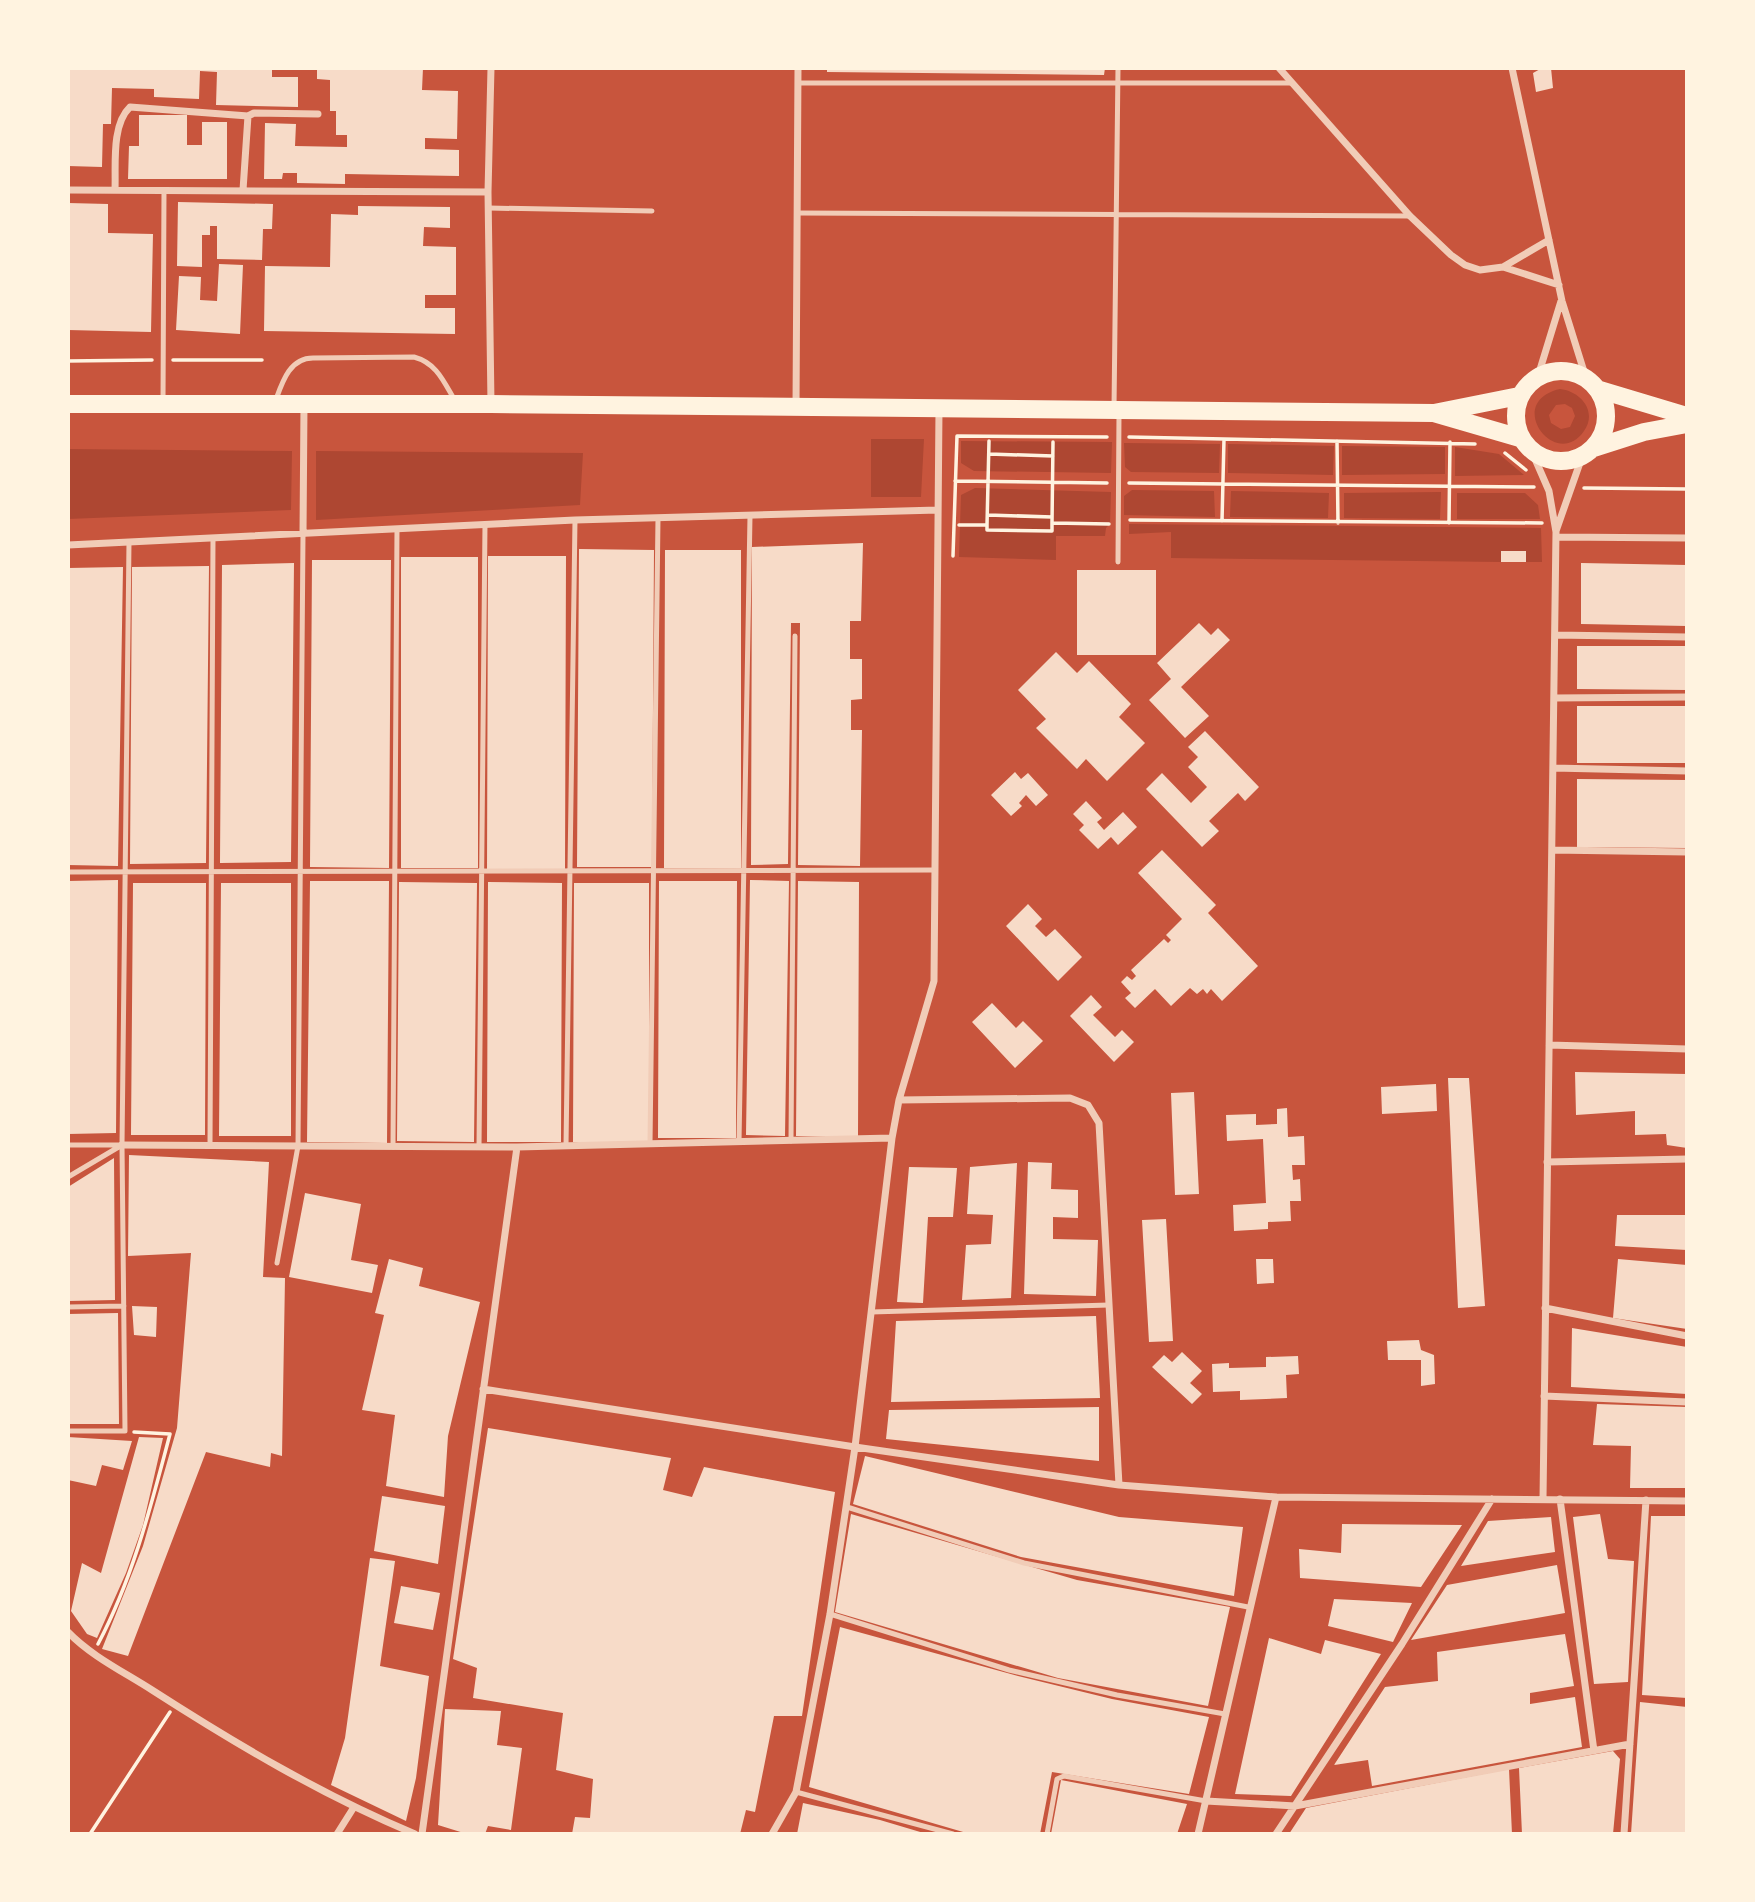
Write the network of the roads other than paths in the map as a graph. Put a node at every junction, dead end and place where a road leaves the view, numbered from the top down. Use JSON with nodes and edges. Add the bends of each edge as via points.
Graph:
{"nodes":[{"id":1,"x":491,"y":68,"type":"edge"},
{"id":2,"x":798,"y":68,"type":"edge"},
{"id":3,"x":1118,"y":68,"type":"edge"},
{"id":4,"x":1279,"y":68,"type":"edge"},
{"id":5,"x":1512,"y":68,"type":"edge"},
{"id":6,"x":1118,"y":82,"type":"junction"},
{"id":7,"x":798,"y":83,"type":"junction"},
{"id":8,"x":1292,"y":83,"type":"junction"},
{"id":9,"x":318,"y":114,"type":"dead end"},
{"id":10,"x":248,"y":117,"type":"junction"},
{"id":11,"x":68,"y":190,"type":"edge"},
{"id":12,"x":115,"y":190,"type":"junction"},
{"id":13,"x":243,"y":190,"type":"junction"},
{"id":14,"x":164,"y":191,"type":"junction"},
{"id":15,"x":488,"y":192,"type":"junction"},
{"id":16,"x":489,"y":208,"type":"junction"},
{"id":17,"x":652,"y":211,"type":"dead end"},
{"id":18,"x":797,"y":213,"type":"junction"},
{"id":19,"x":1117,"y":215,"type":"junction"},
{"id":20,"x":1410,"y":216,"type":"junction"},
{"id":21,"x":1549,"y":240,"type":"junction"},
{"id":22,"x":1503,"y":267,"type":"junction"},
{"id":23,"x":1559,"y":285,"type":"junction"},
{"id":24,"x":1562,"y":301,"type":"junction"},
{"id":25,"x":1538,"y":376,"type":"junction"},
{"id":26,"x":1592,"y":384,"type":"junction"},
{"id":27,"x":1519,"y":396,"type":"junction"},
{"id":28,"x":68,"y":404,"type":"edge"},
{"id":29,"x":274,"y":404,"type":"junction"},
{"id":30,"x":458,"y":404,"type":"junction"},
{"id":31,"x":491,"y":404,"type":"junction"},
{"id":32,"x":162,"y":405,"type":"junction"},
{"id":33,"x":304,"y":405,"type":"junction"},
{"id":34,"x":796,"y":408,"type":"junction"},
{"id":35,"x":939,"y":410,"type":"junction"},
{"id":36,"x":1116,"y":411,"type":"junction"},
{"id":37,"x":1434,"y":414,"type":"junction"},
{"id":38,"x":1687,"y":416,"type":"edge"},
{"id":39,"x":1687,"y":424,"type":"edge"},
{"id":40,"x":1520,"y":438,"type":"junction"},
{"id":41,"x":1532,"y":452,"type":"junction"},
{"id":42,"x":1588,"y":452,"type":"junction"},
{"id":43,"x":938,"y":510,"type":"junction"},
{"id":44,"x":750,"y":516,"type":"junction"},
{"id":45,"x":658,"y":518,"type":"junction"},
{"id":46,"x":575,"y":520,"type":"junction"},
{"id":47,"x":485,"y":524,"type":"junction"},
{"id":48,"x":397,"y":528,"type":"junction"},
{"id":49,"x":303,"y":534,"type":"junction"},
{"id":50,"x":1556,"y":534,"type":"junction"},
{"id":51,"x":213,"y":538,"type":"junction"},
{"id":52,"x":1687,"y":538,"type":"edge"},
{"id":53,"x":129,"y":542,"type":"junction"},
{"id":54,"x":68,"y":545,"type":"edge"},
{"id":55,"x":1118,"y":562,"type":"dead end"},
{"id":56,"x":1555,"y":635,"type":"junction"},
{"id":57,"x":796,"y":636,"type":"dead end"},
{"id":58,"x":1687,"y":637,"type":"edge"},
{"id":59,"x":1687,"y":697,"type":"edge"},
{"id":60,"x":1554,"y":698,"type":"junction"},
{"id":61,"x":1553,"y":768,"type":"junction"},
{"id":62,"x":1687,"y":771,"type":"edge"},
{"id":63,"x":1552,"y":850,"type":"junction"},
{"id":64,"x":1687,"y":852,"type":"edge"},
{"id":65,"x":653,"y":870,"type":"junction"},
{"id":66,"x":744,"y":870,"type":"junction"},
{"id":67,"x":793,"y":870,"type":"junction"},
{"id":68,"x":935,"y":870,"type":"junction"},
{"id":69,"x":300,"y":871,"type":"junction"},
{"id":70,"x":395,"y":871,"type":"junction"},
{"id":71,"x":482,"y":871,"type":"junction"},
{"id":72,"x":570,"y":871,"type":"junction"},
{"id":73,"x":68,"y":872,"type":"edge"},
{"id":74,"x":125,"y":872,"type":"junction"},
{"id":75,"x":212,"y":872,"type":"junction"},
{"id":76,"x":1549,"y":1045,"type":"junction"},
{"id":77,"x":1687,"y":1049,"type":"edge"},
{"id":78,"x":899,"y":1100,"type":"junction"},
{"id":79,"x":892,"y":1138,"type":"junction"},
{"id":80,"x":791,"y":1141,"type":"junction"},
{"id":81,"x":739,"y":1142,"type":"junction"},
{"id":82,"x":122,"y":1144,"type":"junction"},
{"id":83,"x":650,"y":1144,"type":"junction"},
{"id":84,"x":68,"y":1145,"type":"edge"},
{"id":85,"x":210,"y":1145,"type":"junction"},
{"id":86,"x":298,"y":1146,"type":"junction"},
{"id":87,"x":566,"y":1146,"type":"junction"},
{"id":88,"x":393,"y":1147,"type":"junction"},
{"id":89,"x":479,"y":1147,"type":"junction"},
{"id":90,"x":517,"y":1147,"type":"junction"},
{"id":91,"x":1687,"y":1159,"type":"edge"},
{"id":92,"x":1547,"y":1162,"type":"junction"},
{"id":93,"x":68,"y":1177,"type":"edge"},
{"id":94,"x":277,"y":1263,"type":"dead end"},
{"id":95,"x":124,"y":1306,"type":"junction"},
{"id":96,"x":1109,"y":1306,"type":"junction"},
{"id":97,"x":68,"y":1307,"type":"edge"},
{"id":98,"x":1545,"y":1308,"type":"junction"},
{"id":99,"x":871,"y":1312,"type":"junction"},
{"id":100,"x":1687,"y":1336,"type":"edge"},
{"id":101,"x":484,"y":1389,"type":"junction"},
{"id":102,"x":1544,"y":1396,"type":"junction"},
{"id":103,"x":1687,"y":1402,"type":"edge"},
{"id":104,"x":68,"y":1431,"type":"edge"},
{"id":105,"x":855,"y":1447,"type":"junction"},
{"id":106,"x":1119,"y":1485,"type":"junction"},
{"id":107,"x":1276,"y":1497,"type":"junction"},
{"id":108,"x":1492,"y":1499,"type":"junction"},
{"id":109,"x":1543,"y":1499,"type":"junction"},
{"id":110,"x":1560,"y":1499,"type":"junction"},
{"id":111,"x":1646,"y":1500,"type":"junction"},
{"id":112,"x":1687,"y":1501,"type":"edge"},
{"id":113,"x":847,"y":1507,"type":"junction"},
{"id":114,"x":1248,"y":1607,"type":"junction"},
{"id":115,"x":830,"y":1614,"type":"junction"},
{"id":116,"x":68,"y":1632,"type":"edge"},
{"id":117,"x":1225,"y":1714,"type":"junction"},
{"id":118,"x":1630,"y":1744,"type":"junction"},
{"id":119,"x":1594,"y":1751,"type":"junction"},
{"id":120,"x":796,"y":1792,"type":"junction"},
{"id":121,"x":1206,"y":1801,"type":"junction"},
{"id":122,"x":1295,"y":1806,"type":"junction"},
{"id":123,"x":354,"y":1807,"type":"junction"},
{"id":124,"x":337,"y":1834,"type":"edge"},
{"id":125,"x":415,"y":1834,"type":"edge"},
{"id":126,"x":422,"y":1834,"type":"edge"},
{"id":127,"x":772,"y":1834,"type":"edge"},
{"id":128,"x":953,"y":1834,"type":"edge"},
{"id":129,"x":1047,"y":1834,"type":"edge"},
{"id":130,"x":1198,"y":1834,"type":"edge"},
{"id":131,"x":1276,"y":1834,"type":"edge"},
{"id":132,"x":1625,"y":1834,"type":"edge"}],
"edges":[{"from":1,"to":15,"type":"street"},
{"from":2,"to":7,"type":"street"},
{"from":3,"to":6,"type":"lane"},
{"from":4,"to":8,"type":"street"},
{"from":5,"to":21,"type":"street"},
{"from":6,"to":7,"type":"lane"},
{"from":6,"to":8,"type":"lane"},
{"from":6,"to":19,"type":"lane"},
{"from":7,"to":18,"type":"street"},
{"from":8,"to":20,"type":"street"},
{"from":9,"to":10,"type":"street","via":[[254,113]]},
{"from":10,"to":12,"type":"street","via":[[130,107],[118,134]]},
{"from":10,"to":13,"type":"street"},
{"from":11,"to":12,"type":"street"},
{"from":12,"to":14,"type":"street"},
{"from":13,"to":14,"type":"street"},
{"from":13,"to":15,"type":"street"},
{"from":14,"to":32,"type":"lane"},
{"from":15,"to":16,"type":"street"},
{"from":16,"to":17,"type":"lane"},
{"from":16,"to":31,"type":"street"},
{"from":18,"to":19,"type":"lane"},
{"from":18,"to":34,"type":"street"},
{"from":19,"to":20,"type":"lane"},
{"from":19,"to":36,"type":"lane"},
{"from":20,"to":22,"type":"street","via":[[1465,265],[1480,270]]},
{"from":21,"to":22,"type":"street"},
{"from":21,"to":23,"type":"street"},
{"from":22,"to":23,"type":"street"},
{"from":23,"to":24,"type":"street"},
{"from":24,"to":25,"type":"street"},
{"from":24,"to":26,"type":"street"},
{"from":25,"to":26,"type":"main road","via":[[1562,370]]},
{"from":25,"to":27,"type":"main road"},
{"from":26,"to":38,"type":"main road"},
{"from":26,"to":42,"type":"main road","via":[[1604,404],[1606,419],[1602,435]]},
{"from":27,"to":37,"type":"main road"},
{"from":27,"to":40,"type":"main road","via":[[1516,424]]},
{"from":28,"to":32,"type":"main road"},
{"from":29,"to":30,"type":"lane","via":[[292,366],[305,358],[414,358],[433,365]]},
{"from":29,"to":32,"type":"main road"},
{"from":29,"to":33,"type":"main road"},
{"from":30,"to":31,"type":"main road"},
{"from":30,"to":33,"type":"main road"},
{"from":31,"to":34,"type":"main road"},
{"from":33,"to":49,"type":"street"},
{"from":34,"to":35,"type":"main road"},
{"from":35,"to":36,"type":"main road"},
{"from":35,"to":43,"type":"street"},
{"from":36,"to":37,"type":"main road"},
{"from":36,"to":55,"type":"lane"},
{"from":37,"to":40,"type":"main road"},
{"from":39,"to":42,"type":"main road","via":[[1644,432]]},
{"from":40,"to":41,"type":"main road"},
{"from":41,"to":42,"type":"main road","via":[[1556,462]]},
{"from":41,"to":50,"type":"street","via":[[1549,491]]},
{"from":42,"to":50,"type":"street"},
{"from":43,"to":44,"type":"street"},
{"from":43,"to":68,"type":"street"},
{"from":44,"to":45,"type":"street"},
{"from":44,"to":66,"type":"lane"},
{"from":45,"to":46,"type":"street"},
{"from":45,"to":65,"type":"lane"},
{"from":46,"to":47,"type":"street"},
{"from":46,"to":72,"type":"lane"},
{"from":47,"to":48,"type":"street"},
{"from":47,"to":71,"type":"lane"},
{"from":48,"to":49,"type":"street"},
{"from":48,"to":70,"type":"lane"},
{"from":49,"to":51,"type":"street"},
{"from":49,"to":69,"type":"lane"},
{"from":50,"to":52,"type":"street"},
{"from":50,"to":56,"type":"street"},
{"from":51,"to":53,"type":"street"},
{"from":51,"to":75,"type":"lane"},
{"from":53,"to":54,"type":"street"},
{"from":53,"to":74,"type":"lane"},
{"from":56,"to":58,"type":"street"},
{"from":56,"to":60,"type":"street"},
{"from":57,"to":67,"type":"lane"},
{"from":59,"to":60,"type":"street"},
{"from":60,"to":61,"type":"street"},
{"from":61,"to":62,"type":"street"},
{"from":61,"to":63,"type":"street"},
{"from":63,"to":64,"type":"street"},
{"from":63,"to":76,"type":"street"},
{"from":65,"to":66,"type":"lane"},
{"from":65,"to":72,"type":"lane"},
{"from":65,"to":83,"type":"lane"},
{"from":66,"to":67,"type":"lane"},
{"from":66,"to":81,"type":"lane"},
{"from":67,"to":68,"type":"lane"},
{"from":67,"to":80,"type":"lane"},
{"from":68,"to":78,"type":"street","via":[[934,981]]},
{"from":69,"to":70,"type":"lane"},
{"from":69,"to":75,"type":"lane"},
{"from":69,"to":86,"type":"lane"},
{"from":70,"to":71,"type":"lane"},
{"from":70,"to":88,"type":"lane"},
{"from":71,"to":72,"type":"lane"},
{"from":71,"to":89,"type":"lane"},
{"from":72,"to":87,"type":"lane"},
{"from":73,"to":74,"type":"lane"},
{"from":74,"to":75,"type":"lane"},
{"from":74,"to":82,"type":"lane"},
{"from":75,"to":85,"type":"lane"},
{"from":76,"to":77,"type":"street"},
{"from":76,"to":92,"type":"street"},
{"from":78,"to":79,"type":"street"},
{"from":78,"to":96,"type":"street","via":[[1070,1098],[1088,1105],[1099,1123]]},
{"from":79,"to":80,"type":"street"},
{"from":79,"to":99,"type":"street"},
{"from":80,"to":81,"type":"street"},
{"from":81,"to":83,"type":"street"},
{"from":82,"to":84,"type":"lane"},
{"from":82,"to":85,"type":"street"},
{"from":82,"to":93,"type":"lane"},
{"from":82,"to":95,"type":"lane"},
{"from":83,"to":87,"type":"street"},
{"from":85,"to":86,"type":"street"},
{"from":86,"to":88,"type":"street"},
{"from":86,"to":94,"type":"lane"},
{"from":87,"to":90,"type":"street"},
{"from":88,"to":89,"type":"street"},
{"from":89,"to":90,"type":"street"},
{"from":90,"to":101,"type":"street"},
{"from":91,"to":92,"type":"street"},
{"from":92,"to":98,"type":"street"},
{"from":95,"to":97,"type":"lane"},
{"from":95,"to":104,"type":"lane","via":[[125,1432]]},
{"from":96,"to":99,"type":"lane"},
{"from":96,"to":106,"type":"street"},
{"from":98,"to":100,"type":"street"},
{"from":98,"to":102,"type":"street"},
{"from":99,"to":105,"type":"street"},
{"from":101,"to":105,"type":"street"},
{"from":101,"to":126,"type":"street"},
{"from":102,"to":103,"type":"street"},
{"from":102,"to":109,"type":"street"},
{"from":105,"to":106,"type":"street"},
{"from":105,"to":113,"type":"street"},
{"from":106,"to":107,"type":"street"},
{"from":107,"to":108,"type":"street"},
{"from":107,"to":114,"type":"street"},
{"from":108,"to":109,"type":"street"},
{"from":108,"to":122,"type":"street"},
{"from":109,"to":110,"type":"street"},
{"from":110,"to":111,"type":"street"},
{"from":110,"to":119,"type":"street"},
{"from":111,"to":112,"type":"street"},
{"from":111,"to":118,"type":"street"},
{"from":113,"to":114,"type":"lane","via":[[1024,1563]]},
{"from":113,"to":115,"type":"street"},
{"from":114,"to":117,"type":"street"},
{"from":115,"to":117,"type":"lane","via":[[1009,1670]]},
{"from":115,"to":120,"type":"street"},
{"from":116,"to":123,"type":"street","via":[[175,1705],[315,1789]]},
{"from":117,"to":121,"type":"street"},
{"from":118,"to":119,"type":"street"},
{"from":118,"to":132,"type":"street"},
{"from":119,"to":122,"type":"street"},
{"from":120,"to":127,"type":"street"},
{"from":120,"to":128,"type":"lane"},
{"from":121,"to":122,"type":"street"},
{"from":121,"to":129,"type":"lane","via":[[1064,1776],[1057,1779]]},
{"from":121,"to":130,"type":"street"},
{"from":122,"to":131,"type":"street"},
{"from":123,"to":124,"type":"street"},
{"from":123,"to":125,"type":"street"}]}
